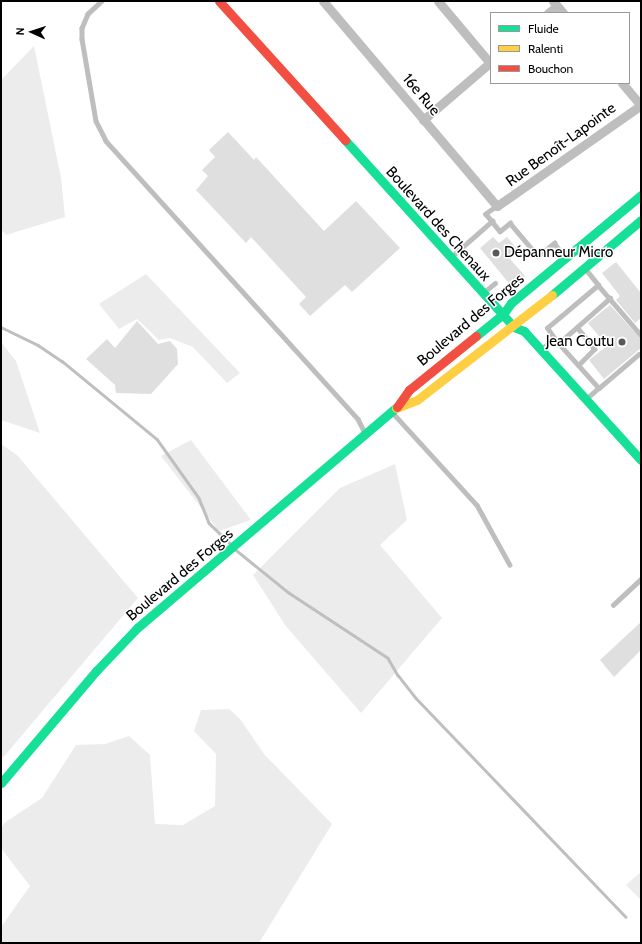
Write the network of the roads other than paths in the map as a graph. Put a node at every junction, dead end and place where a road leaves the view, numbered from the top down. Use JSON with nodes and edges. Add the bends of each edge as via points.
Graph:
{"nodes":[{"id":1,"x":102,"y":1,"type":"edge"},
{"id":2,"x":218,"y":1,"type":"edge"},
{"id":3,"x":323,"y":1,"type":"edge"},
{"id":4,"x":438,"y":1,"type":"edge"},
{"id":5,"x":490,"y":62,"type":"edge"},
{"id":6,"x":623,"y":84,"type":"edge"},
{"id":7,"x":641,"y":106,"type":"edge"},
{"id":8,"x":423,"y":120,"type":"junction"},
{"id":9,"x":641,"y":195,"type":"edge"},
{"id":10,"x":497,"y":206,"type":"junction"},
{"id":11,"x":641,"y":220,"type":"edge"},
{"id":12,"x":492,"y":221,"type":"junction"},
{"id":13,"x":451,"y":258,"type":"junction"},
{"id":14,"x":566,"y":258,"type":"junction"},
{"id":15,"x":584,"y":268,"type":"junction"},
{"id":16,"x":495,"y":283,"type":"dead end"},
{"id":17,"x":598,"y":285,"type":"junction"},
{"id":18,"x":482,"y":293,"type":"junction"},
{"id":19,"x":610,"y":298,"type":"junction"},
{"id":20,"x":504,"y":313,"type":"junction"},
{"id":21,"x":514,"y":327,"type":"junction"},
{"id":22,"x":577,"y":327,"type":"junction"},
{"id":23,"x":641,"y":335,"type":"edge"},
{"id":24,"x":554,"y":338,"type":"junction"},
{"id":25,"x":559,"y":343,"type":"junction"},
{"id":26,"x":541,"y":350,"type":"junction"},
{"id":27,"x":639,"y":354,"type":"dead end"},
{"id":28,"x":579,"y":365,"type":"junction"},
{"id":29,"x":599,"y":388,"type":"junction"},
{"id":30,"x":586,"y":400,"type":"junction"},
{"id":31,"x":394,"y":410,"type":"junction"},
{"id":32,"x":365,"y":434,"type":"junction"},
{"id":33,"x":641,"y":460,"type":"edge"},
{"id":34,"x":510,"y":565,"type":"dead end"},
{"id":35,"x":641,"y":578,"type":"edge"},
{"id":36,"x":613,"y":605,"type":"dead end"},
{"id":37,"x":1,"y":783,"type":"edge"}],
"edges":[{"from":1,"to":32,"type":"lane","via":[[88,14],[82,28],[82,39],[96,121],[106,140],[358,419]]},
{"from":2,"to":13,"type":"street","name":"Boulevard des Chenaux"},
{"from":3,"to":8,"type":"street","name":"16e Rue"},
{"from":4,"to":5,"type":"street"},
{"from":5,"to":8,"type":"street"},
{"from":6,"to":7,"type":"street"},
{"from":7,"to":10,"type":"street","name":"Rue Benoît-Lapointe"},
{"from":8,"to":10,"type":"street","name":"16e Rue"},
{"from":9,"to":14,"type":"street","name":"Boulevard des Forges"},
{"from":10,"to":12,"type":"lane","via":[[486,214]]},
{"from":11,"to":15,"type":"street","name":"Boulevard des Forges"},
{"from":12,"to":13,"type":"lane"},
{"from":12,"to":14,"type":"lane","via":[[500,231],[510,223],[538,256],[554,243]]},
{"from":13,"to":18,"type":"street","name":"Boulevard des Chenaux"},
{"from":14,"to":20,"type":"street","name":"Boulevard des Forges","via":[[511,303]]},
{"from":15,"to":17,"type":"lane"},
{"from":15,"to":21,"type":"street","name":"Boulevard des Forges"},
{"from":16,"to":18,"type":"lane"},
{"from":17,"to":19,"type":"lane"},
{"from":17,"to":24,"type":"lane","via":[[547,328]]},
{"from":18,"to":20,"type":"street","name":"Boulevard des Chenaux"},
{"from":19,"to":22,"type":"lane"},
{"from":19,"to":23,"type":"lane"},
{"from":20,"to":21,"type":"street","name":"Boulevard des Chenaux"},
{"from":20,"to":31,"type":"street","name":"Boulevard des Forges","via":[[409,390]]},
{"from":21,"to":26,"type":"street","name":"Boulevard des Chenaux","via":[[524,331]]},
{"from":21,"to":31,"type":"street","name":"Boulevard des Forges","via":[[417,400]]},
{"from":22,"to":25,"type":"lane"},
{"from":22,"to":28,"type":"lane","via":[[595,349]]},
{"from":24,"to":25,"type":"lane"},
{"from":24,"to":26,"type":"lane"},
{"from":25,"to":28,"type":"lane"},
{"from":26,"to":30,"type":"street","name":"Boulevard des Chenaux"},
{"from":27,"to":29,"type":"lane"},
{"from":28,"to":29,"type":"lane"},
{"from":29,"to":30,"type":"lane"},
{"from":30,"to":33,"type":"street","name":"Boulevard des Chenaux"},
{"from":31,"to":32,"type":"street","name":"Boulevard des Forges"},
{"from":31,"to":34,"type":"lane","via":[[477,505]]},
{"from":32,"to":37,"type":"street","name":"Boulevard des Forges","via":[[133,632]]},
{"from":35,"to":36,"type":"lane"}]}
